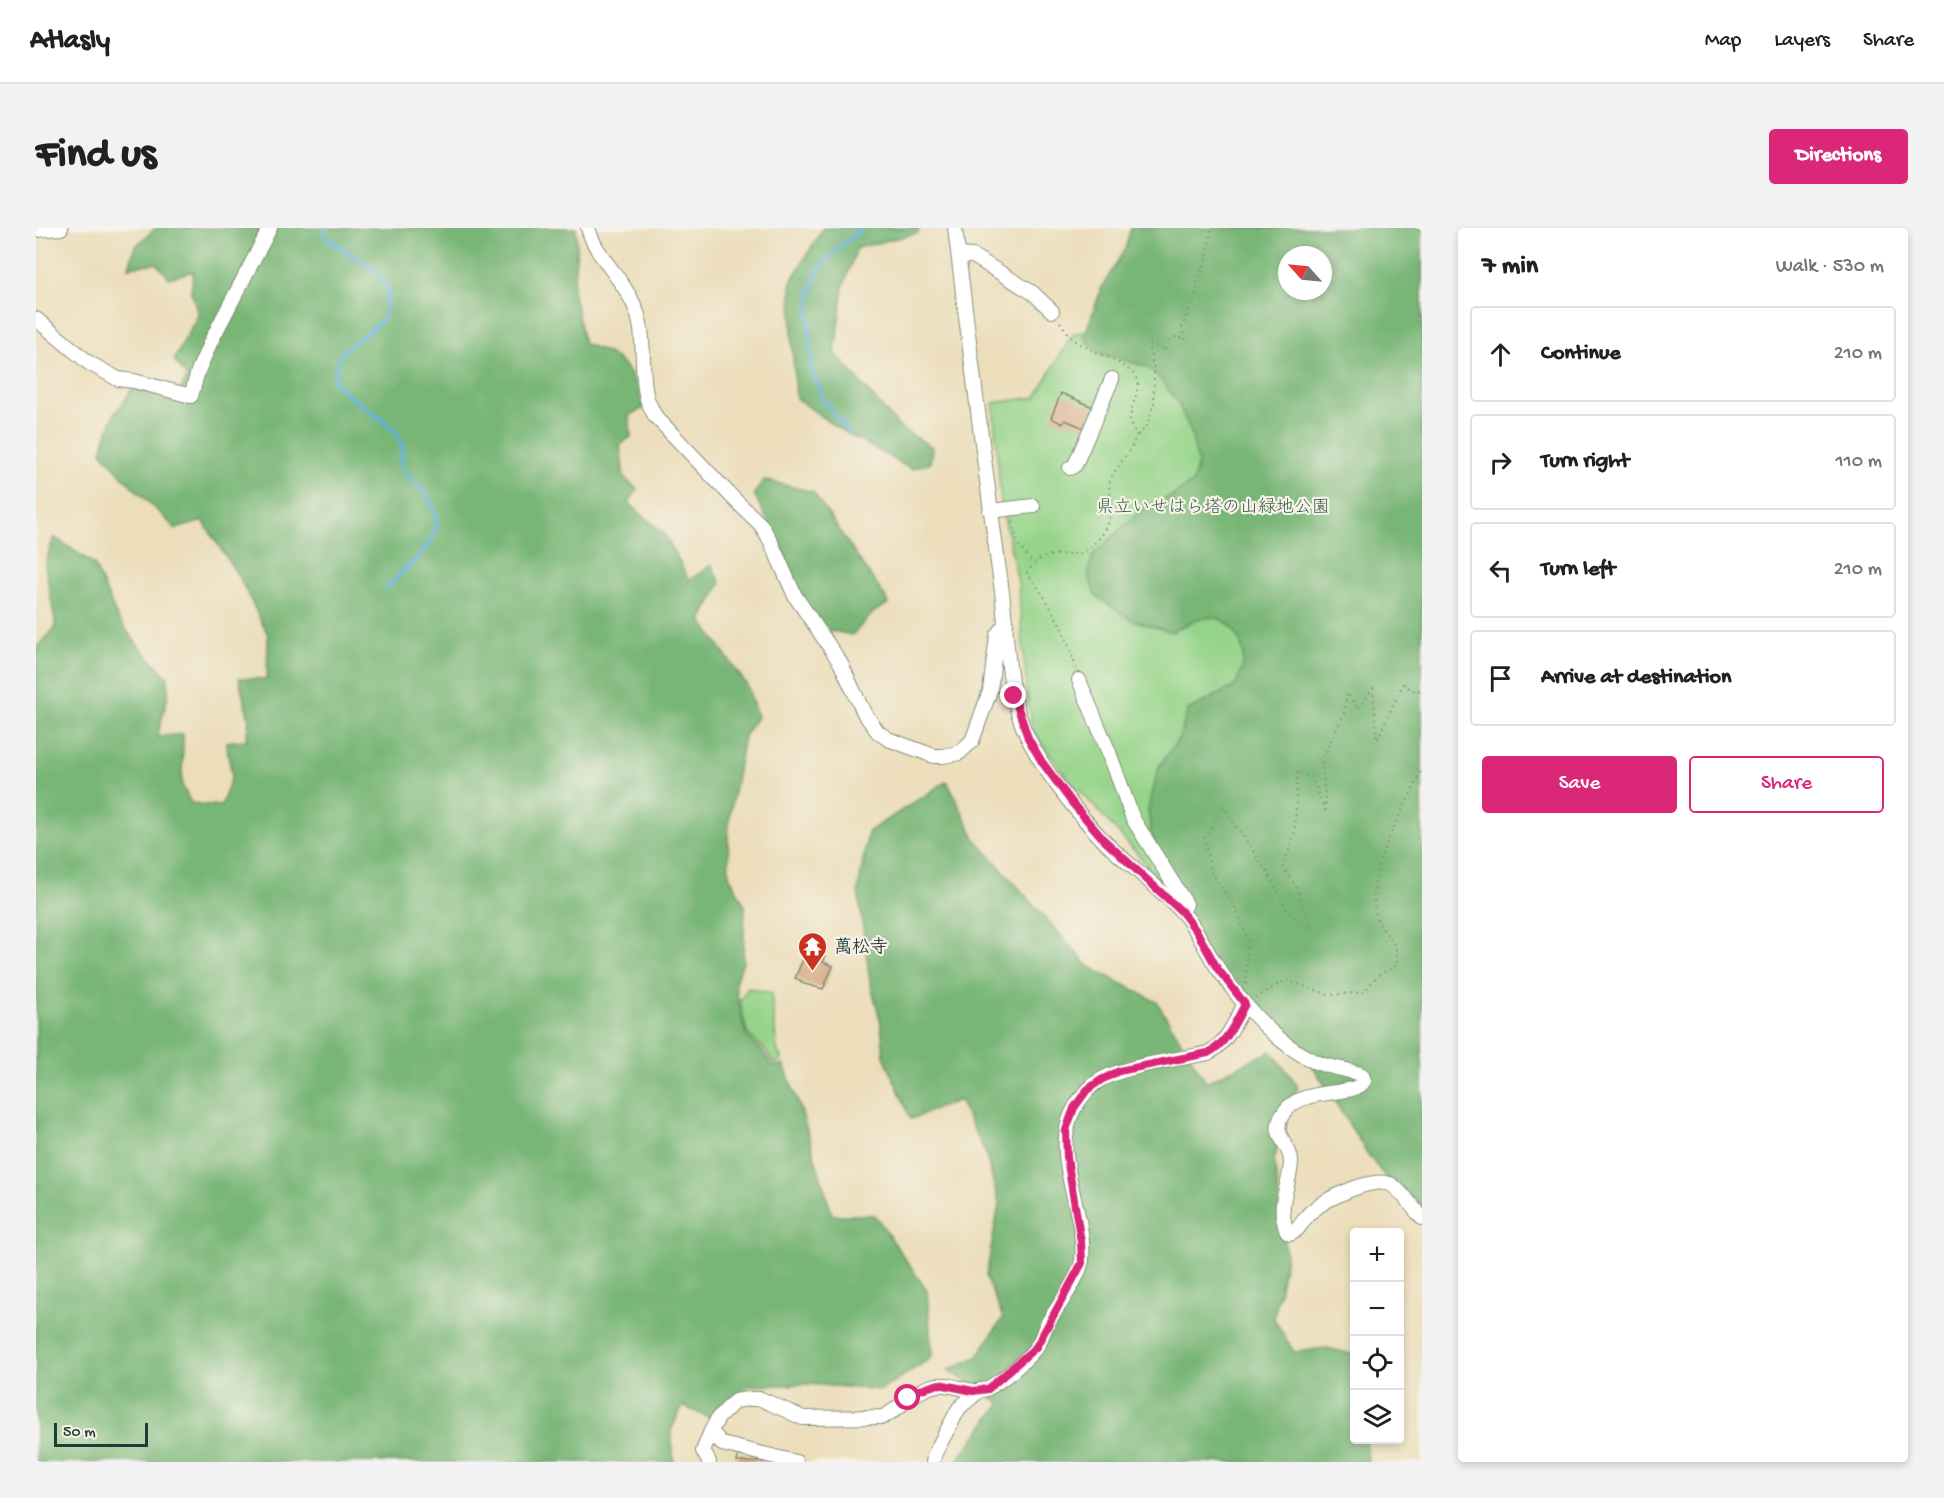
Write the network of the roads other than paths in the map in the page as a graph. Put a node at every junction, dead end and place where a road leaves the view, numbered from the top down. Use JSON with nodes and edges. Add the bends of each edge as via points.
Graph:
{"nodes":[{"id":1,"x":61,"y":228,"type":"edge"},
{"id":2,"x":270,"y":228,"type":"edge"},
{"id":3,"x":588,"y":228,"type":"edge"},
{"id":4,"x":955,"y":228,"type":"edge"},
{"id":5,"x":36,"y":230,"type":"edge"},
{"id":6,"x":959,"y":255,"type":"junction"},
{"id":7,"x":1052,"y":311,"type":"dead end"},
{"id":8,"x":36,"y":319,"type":"edge"},
{"id":9,"x":1112,"y":379,"type":"dead end"},
{"id":10,"x":1070,"y":468,"type":"dead end"},
{"id":11,"x":1032,"y":506,"type":"dead end"},
{"id":12,"x":990,"y":511,"type":"junction"},
{"id":13,"x":1006,"y":623,"type":"junction"},
{"id":14,"x":1079,"y":680,"type":"road end"},
{"id":15,"x":1182,"y":912,"type":"junction"},
{"id":16,"x":1245,"y":1004,"type":"junction"},
{"id":17,"x":1422,"y":1218,"type":"edge"},
{"id":18,"x":980,"y":1390,"type":"junction"},
{"id":19,"x":711,"y":1431,"type":"junction"},
{"id":20,"x":709,"y":1462,"type":"edge"},
{"id":21,"x":796,"y":1462,"type":"edge"},
{"id":22,"x":933,"y":1462,"type":"edge"}],
"edges":[{"from":1,"to":5,"type":"street"},
{"from":2,"to":8,"type":"street","via":[[211,341],[191,396],[118,379],[89,363]]},
{"from":3,"to":13,"type":"street","via":[[591,239],[634,304],[647,399],[655,416],[761,525],[795,596],[840,662],[864,713],[878,732],[934,756],[952,756],[966,747],[977,733],[990,691],[997,634]]},
{"from":4,"to":6,"type":"street"},
{"from":6,"to":7,"type":"street","via":[[973,256],[1033,293]]},
{"from":6,"to":12,"type":"street"},
{"from":9,"to":10,"type":"street","via":[[1075,465]]},
{"from":11,"to":12,"type":"street"},
{"from":12,"to":13,"type":"street"},
{"from":13,"to":15,"type":"street","via":[[1020,716],[1042,762],[1104,840]]},
{"from":14,"to":15,"type":"street","via":[[1133,819],[1186,904]]},
{"from":15,"to":16,"type":"street"},
{"from":16,"to":17,"type":"street","via":[[1280,1041],[1315,1062],[1362,1075],[1364,1081],[1354,1090],[1317,1094],[1299,1101],[1286,1109],[1280,1119],[1279,1136],[1291,1164],[1282,1202],[1287,1232],[1294,1233],[1307,1215],[1330,1199],[1379,1182],[1392,1185]]},
{"from":16,"to":18,"type":"street","via":[[1230,1033],[1215,1049],[1119,1071],[1087,1090],[1074,1108],[1066,1130],[1067,1158],[1082,1263],[1036,1347],[988,1389]]},
{"from":18,"to":19,"type":"street","via":[[939,1384],[919,1390],[894,1412],[870,1418],[803,1418],[761,1400],[735,1401]]},
{"from":18,"to":22,"type":"street","via":[[959,1408]]},
{"from":19,"to":20,"type":"street","via":[[704,1451]]},
{"from":19,"to":21,"type":"street","via":[[722,1444]]}]}
